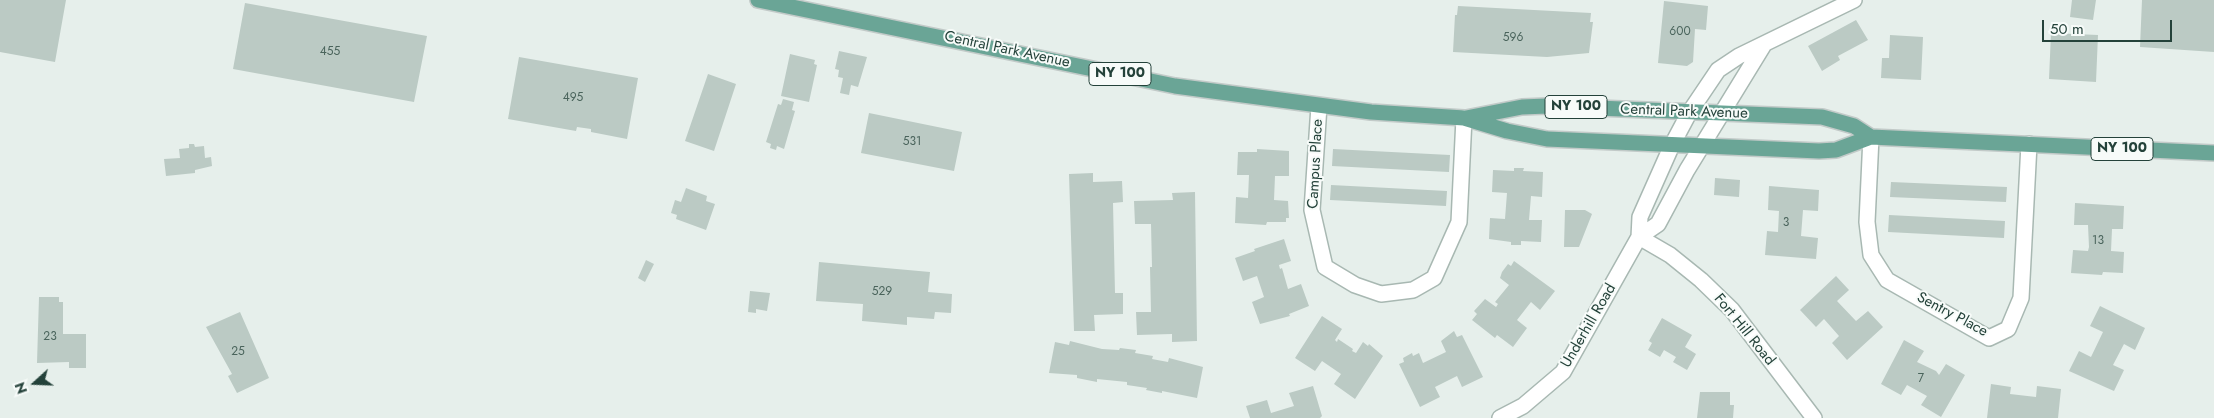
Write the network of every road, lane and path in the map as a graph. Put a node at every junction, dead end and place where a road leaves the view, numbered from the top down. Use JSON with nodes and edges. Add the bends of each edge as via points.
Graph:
{"nodes":[{"id":1,"x":758,"y":0,"type":"edge"},
{"id":2,"x":1854,"y":0,"type":"edge"},
{"id":3,"x":1763,"y":46,"type":"junction"},
{"id":4,"x":1319,"y":106,"type":"junction"},
{"id":5,"x":1689,"y":113,"type":"junction"},
{"id":6,"x":1721,"y":114,"type":"junction"},
{"id":7,"x":1464,"y":118,"type":"junction"},
{"id":8,"x":1872,"y":137,"type":"junction"},
{"id":9,"x":2029,"y":144,"type":"junction"},
{"id":10,"x":1672,"y":145,"type":"junction"},
{"id":11,"x":1702,"y":146,"type":"junction"},
{"id":12,"x":2214,"y":154,"type":"edge"},
{"id":13,"x":1639,"y":237,"type":"junction"},
{"id":14,"x":1500,"y":418,"type":"edge"},
{"id":15,"x":1814,"y":418,"type":"edge"}],
"edges":[{"from":1,"to":4,"type":"main road","name":"Central Park Avenue","number":"NY 100","via":[[1176,86]]},
{"from":2,"to":3,"type":"street","name":"Underhill Road"},
{"from":3,"to":5,"type":"street","name":"Underhill Road","via":[[1718,70]]},
{"from":3,"to":6,"type":"street","name":"Underhill Road"},
{"from":4,"to":7,"type":"main road","name":"Central Park Avenue","number":"NY 100"},
{"from":4,"to":7,"type":"street","name":"Campus Place","via":[[1312,210],[1325,267],[1354,285],[1381,294],[1413,290],[1434,278],[1459,222]]},
{"from":5,"to":6,"type":"main road","name":"Central Park Avenue","number":"NY 100"},
{"from":5,"to":7,"type":"main road","name":"Central Park Avenue","number":"NY 100","via":[[1530,106]]},
{"from":5,"to":10,"type":"street","name":"Underhill Road"},
{"from":6,"to":8,"type":"main road","name":"Central Park Avenue","number":"NY 100","via":[[1822,117],[1854,126]]},
{"from":6,"to":11,"type":"street","name":"Underhill Road"},
{"from":7,"to":10,"type":"main road","name":"Central Park Avenue","number":"NY 100","via":[[1547,139]]},
{"from":8,"to":9,"type":"main road","name":"Central Park Avenue","number":"NY 100"},
{"from":8,"to":9,"type":"street","name":"Sentry Place","via":[[1867,222],[1871,255],[1887,280],[1989,338],[2008,329],[2021,298]]},
{"from":8,"to":11,"type":"main road","name":"Central Park Avenue","number":"NY 100","via":[[1836,150]]},
{"from":9,"to":12,"type":"main road","name":"Central Park Avenue","number":"NY 100"},
{"from":10,"to":11,"type":"main road","name":"Central Park Avenue","number":"NY 100"},
{"from":10,"to":13,"type":"street","name":"Underhill Road","via":[[1640,218]]},
{"from":11,"to":13,"type":"street","name":"Underhill Road","via":[[1658,224]]},
{"from":13,"to":14,"type":"street","name":"Underhill Road","via":[[1562,372],[1523,406]]},
{"from":13,"to":15,"type":"street","name":"Fort Hill Road","via":[[1670,255],[1732,310]]}]}
